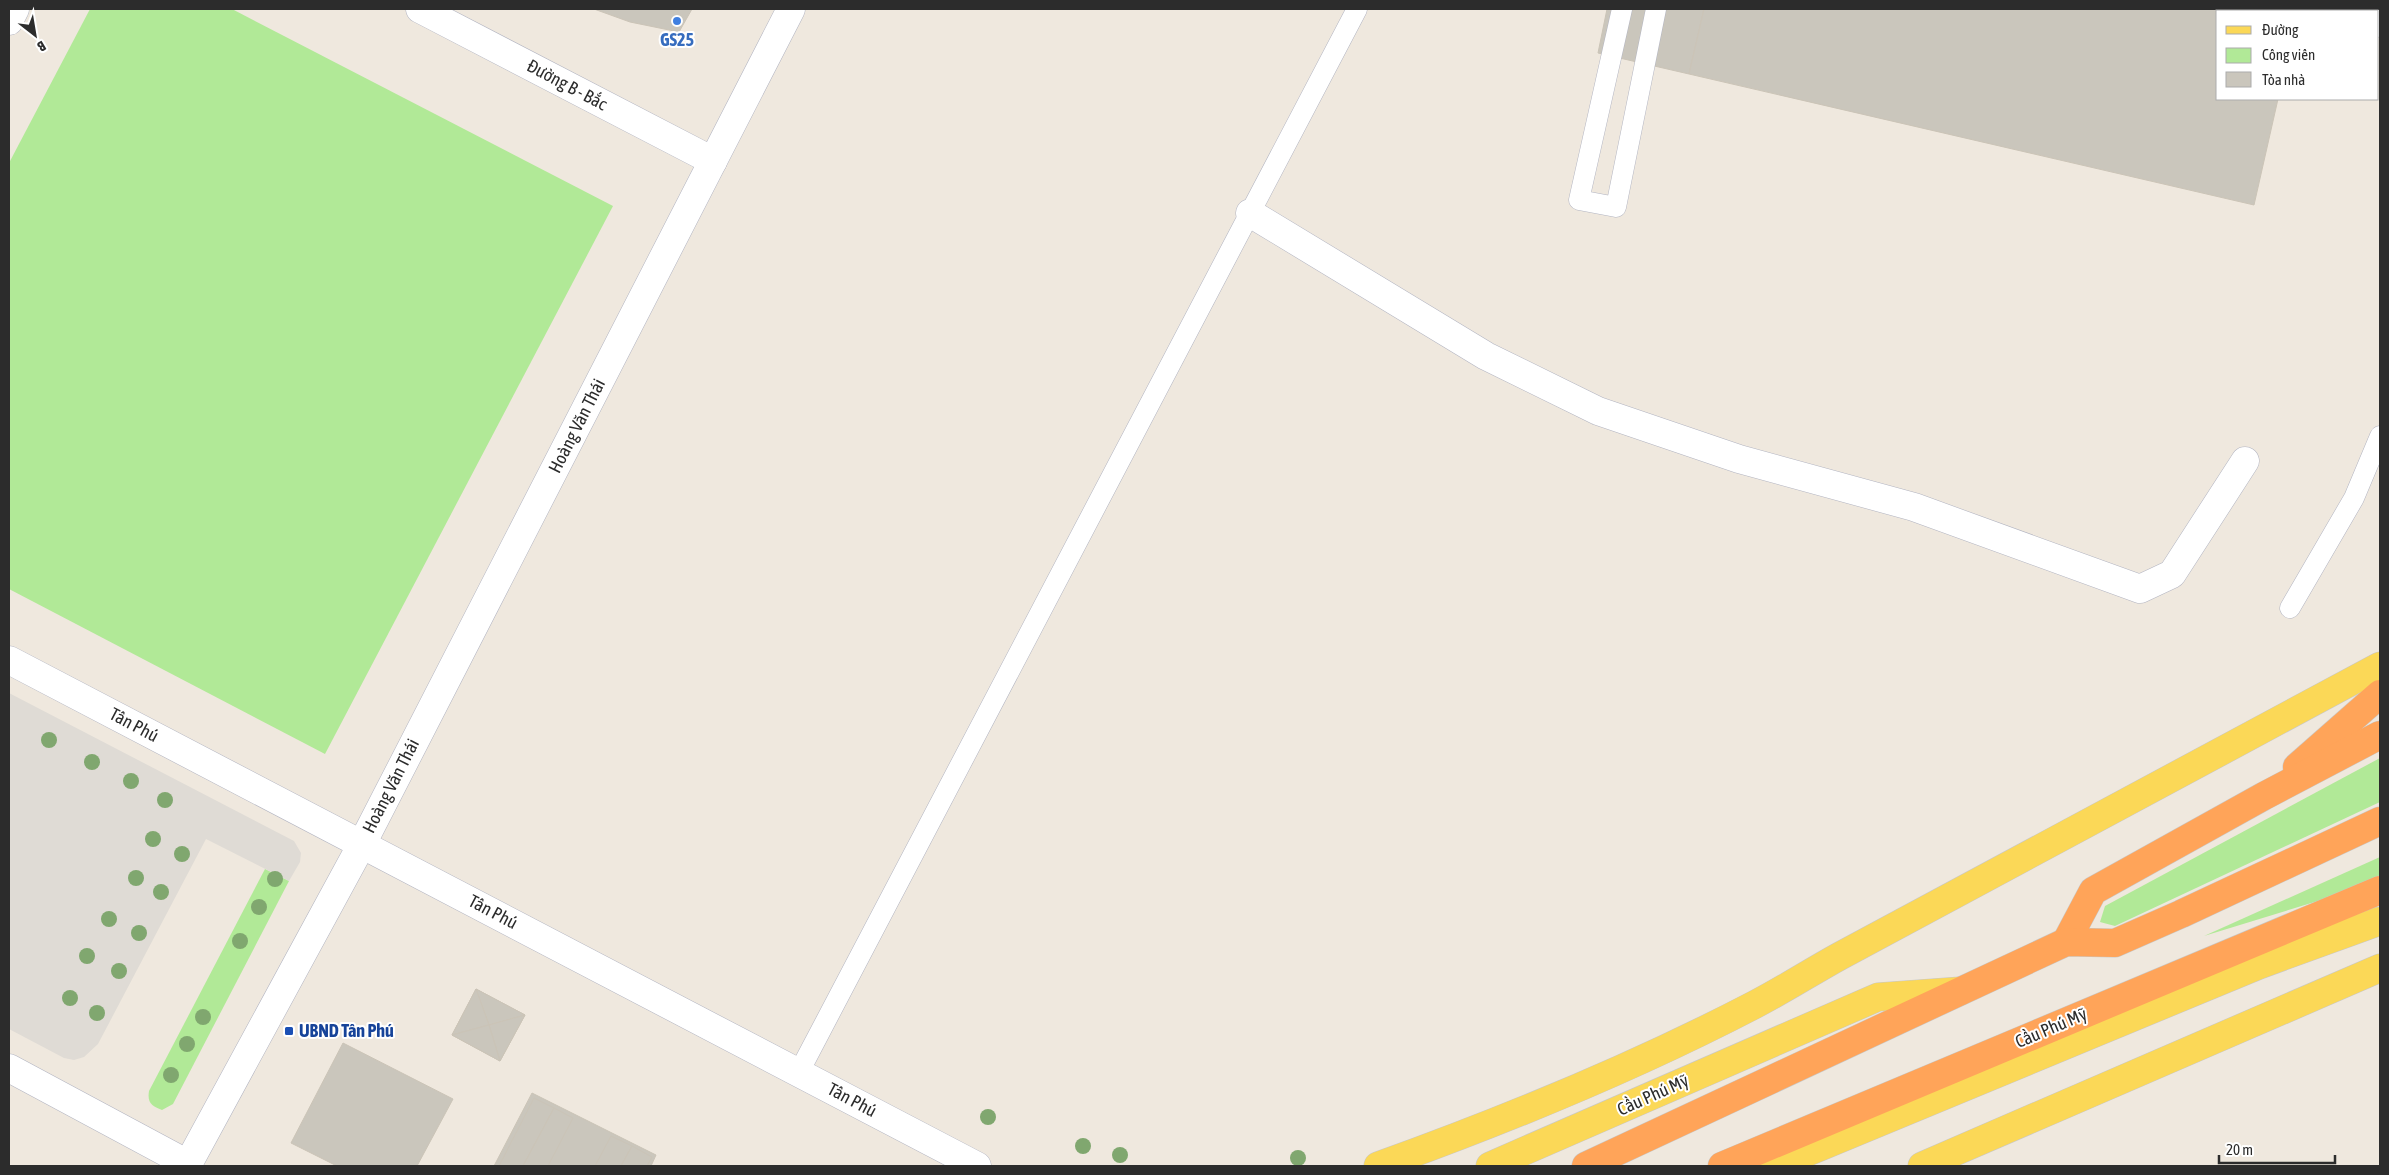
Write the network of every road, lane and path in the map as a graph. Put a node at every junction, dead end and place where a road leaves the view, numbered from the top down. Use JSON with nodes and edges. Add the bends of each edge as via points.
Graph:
{"nodes":[{"id":1,"x":15,"y":9,"type":"edge"},
{"id":2,"x":420,"y":9,"type":"edge"},
{"id":3,"x":791,"y":9,"type":"edge"},
{"id":4,"x":1357,"y":9,"type":"edge"},
{"id":5,"x":1622,"y":9,"type":"edge"},
{"id":6,"x":1656,"y":9,"type":"edge"},
{"id":7,"x":9,"y":20,"type":"edge"},
{"id":8,"x":713,"y":161,"type":"junction"},
{"id":9,"x":1250,"y":213,"type":"junction"},
{"id":10,"x":2380,"y":436,"type":"edge"},
{"id":11,"x":2245,"y":461,"type":"dead end"},
{"id":12,"x":2290,"y":608,"type":"dead end"},
{"id":13,"x":9,"y":660,"type":"edge"},
{"id":14,"x":2380,"y":666,"type":"edge"},
{"id":15,"x":2380,"y":694,"type":"edge"},
{"id":16,"x":2380,"y":735,"type":"edge"},
{"id":17,"x":2264,"y":796,"type":"junction"},
{"id":18,"x":2380,"y":821,"type":"edge"},
{"id":19,"x":362,"y":844,"type":"junction"},
{"id":20,"x":2380,"y":890,"type":"edge"},
{"id":21,"x":2380,"y":921,"type":"edge"},
{"id":22,"x":2066,"y":942,"type":"junction"},
{"id":23,"x":2380,"y":968,"type":"edge"},
{"id":24,"x":1960,"y":991,"type":"junction"},
{"id":25,"x":9,"y":1068,"type":"edge"},
{"id":26,"x":799,"y":1072,"type":"junction"},
{"id":27,"x":1796,"y":1146,"type":"junction"},
{"id":28,"x":187,"y":1165,"type":"edge"},
{"id":29,"x":977,"y":1166,"type":"edge"},
{"id":30,"x":1378,"y":1166,"type":"edge"},
{"id":31,"x":1490,"y":1166,"type":"edge"},
{"id":32,"x":1586,"y":1166,"type":"edge"},
{"id":33,"x":1722,"y":1166,"type":"edge"},
{"id":34,"x":1774,"y":1166,"type":"edge"},
{"id":35,"x":1922,"y":1166,"type":"edge"}],
"edges":[{"from":1,"to":7,"type":"street"},
{"from":2,"to":8,"type":"street","name":"Đường B - Bắc"},
{"from":3,"to":8,"type":"street","name":"Hoàng Văn Thái"},
{"from":4,"to":9,"type":"lane"},
{"from":5,"to":6,"type":"lane","via":[[1579,200],[1616,207]]},
{"from":8,"to":19,"type":"street","name":"Hoàng Văn Thái"},
{"from":9,"to":11,"type":"street","via":[[1486,356],[1598,411],[1739,459],[1914,506],[2140,588],[2172,574]]},
{"from":9,"to":26,"type":"lane"},
{"from":10,"to":12,"type":"lane","via":[[2354,498]]},
{"from":13,"to":19,"type":"street","name":"Tân Phú"},
{"from":14,"to":30,"type":"main road","via":[[1739,1012],[1656,1053],[1461,1137]]},
{"from":15,"to":17,"type":"highway"},
{"from":16,"to":17,"type":"highway"},
{"from":17,"to":22,"type":"highway","via":[[2093,891]]},
{"from":18,"to":22,"type":"highway","via":[[2115,943]]},
{"from":19,"to":26,"type":"street","name":"Tân Phú"},
{"from":19,"to":28,"type":"street","name":"Hoàng Văn Thái"},
{"from":20,"to":27,"type":"highway","name":"Cầu Phú Mỹ"},
{"from":21,"to":27,"type":"main road","name":"Cầu Phú Mỹ"},
{"from":22,"to":24,"type":"highway","name":"Cầu Phú Mỹ"},
{"from":23,"to":35,"type":"main road"},
{"from":24,"to":31,"type":"main road","name":"Cầu Phú Mỹ","via":[[1878,997]]},
{"from":24,"to":32,"type":"highway","name":"Cầu Phú Mỹ"},
{"from":25,"to":28,"type":"street"},
{"from":26,"to":29,"type":"street","name":"Tân Phú"},
{"from":27,"to":33,"type":"highway","name":"Cầu Phú Mỹ"},
{"from":27,"to":34,"type":"main road","name":"Cầu Phú Mỹ"}]}
